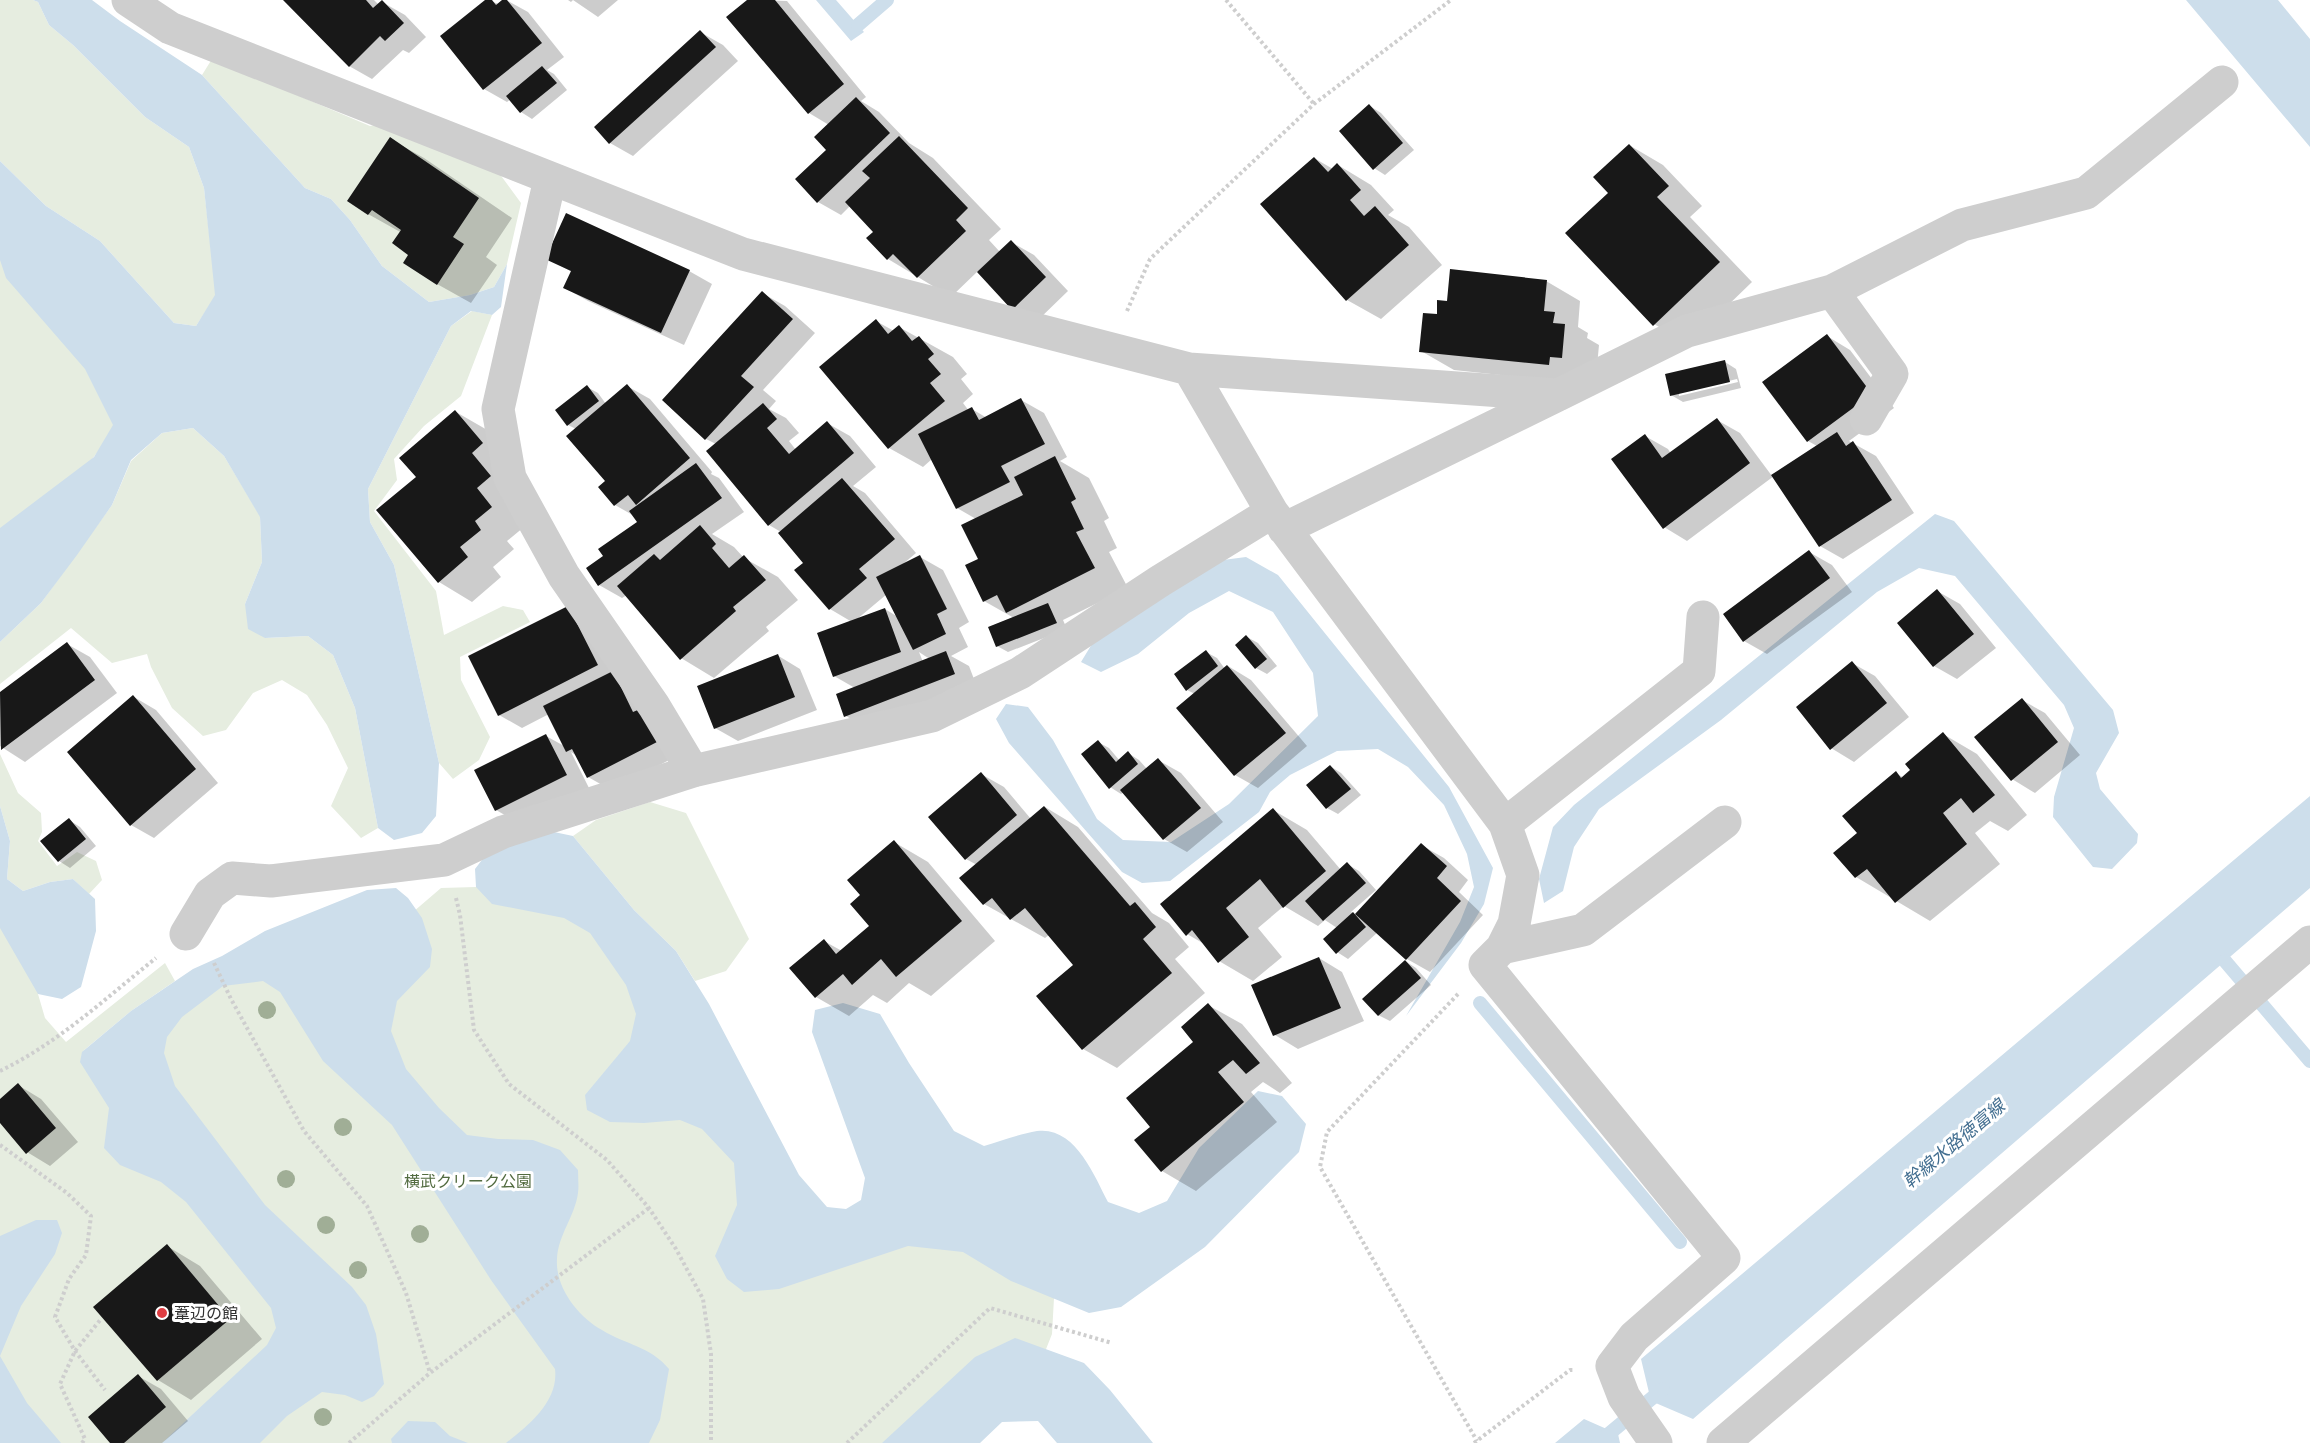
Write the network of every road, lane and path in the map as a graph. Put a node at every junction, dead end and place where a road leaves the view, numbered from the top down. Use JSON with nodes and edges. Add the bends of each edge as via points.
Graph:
{"nodes":[{"id":1,"x":128,"y":0,"type":"edge"},
{"id":2,"x":1226,"y":0,"type":"edge"},
{"id":3,"x":1451,"y":0,"type":"edge"},
{"id":4,"x":2222,"y":82,"type":"dead end"},
{"id":5,"x":1314,"y":104,"type":"junction"},
{"id":6,"x":550,"y":179,"type":"junction"},
{"id":7,"x":1832,"y":291,"type":"junction"},
{"id":8,"x":1111,"y":348,"type":"junction"},
{"id":9,"x":1189,"y":369,"type":"junction"},
{"id":10,"x":1558,"y":395,"type":"junction"},
{"id":11,"x":1866,"y":419,"type":"dead end"},
{"id":12,"x":1278,"y":520,"type":"junction"},
{"id":13,"x":1703,"y":617,"type":"dead end"},
{"id":14,"x":693,"y":771,"type":"junction"},
{"id":15,"x":1725,"y":822,"type":"dead end"},
{"id":16,"x":1505,"y":824,"type":"junction"},
{"id":17,"x":444,"y":860,"type":"junction"},
{"id":18,"x":186,"y":934,"type":"junction"},
{"id":19,"x":2310,"y":942,"type":"edge"},
{"id":20,"x":1494,"y":957,"type":"junction"},
{"id":21,"x":0,"y":1071,"type":"edge"},
{"id":22,"x":0,"y":1145,"type":"edge"},
{"id":23,"x":649,"y":1208,"type":"junction"},
{"id":24,"x":101,"y":1319,"type":"dead end"},
{"id":25,"x":1112,"y":1343,"type":"dead end"},
{"id":26,"x":75,"y":1350,"type":"junction"},
{"id":27,"x":1612,"y":1366,"type":"junction"},
{"id":28,"x":430,"y":1373,"type":"junction"},
{"id":29,"x":105,"y":1390,"type":"dead end"},
{"id":30,"x":1476,"y":1442,"type":"edge"},
{"id":31,"x":82,"y":1443,"type":"edge"},
{"id":32,"x":349,"y":1443,"type":"edge"},
{"id":33,"x":711,"y":1443,"type":"edge"},
{"id":34,"x":847,"y":1443,"type":"edge"},
{"id":35,"x":1656,"y":1443,"type":"edge"},
{"id":36,"x":1723,"y":1443,"type":"edge"}],
"edges":[{"from":1,"to":6,"type":"street","via":[[170,28]]},
{"from":2,"to":5,"type":"path"},
{"from":3,"to":5,"type":"path"},
{"from":4,"to":7,"type":"street","via":[[2086,193],[1962,225]]},
{"from":5,"to":8,"type":"path","via":[[1150,259]]},
{"from":6,"to":8,"type":"street","via":[[743,254]]},
{"from":6,"to":14,"type":"street","via":[[498,409],[510,478],[564,576],[654,706]]},
{"from":7,"to":10,"type":"street","via":[[1686,332]]},
{"from":7,"to":11,"type":"street","via":[[1892,374]]},
{"from":8,"to":9,"type":"street"},
{"from":9,"to":10,"type":"street"},
{"from":9,"to":12,"type":"street"},
{"from":10,"to":12,"type":"street"},
{"from":12,"to":14,"type":"street","via":[[1160,581],[1020,673],[932,716]]},
{"from":12,"to":16,"type":"street"},
{"from":13,"to":16,"type":"street","via":[[1699,671]]},
{"from":14,"to":17,"type":"street","via":[[503,832]]},
{"from":15,"to":20,"type":"street","via":[[1582,930]]},
{"from":16,"to":20,"type":"street","via":[[1524,875],[1514,924]]},
{"from":17,"to":18,"type":"street","via":[[271,881],[232,878],[210,894]]},
{"from":17,"to":23,"type":"path","via":[[460,915],[474,1030],[508,1084],[607,1160]]},
{"from":18,"to":21,"type":"path","via":[[72,1026]]},
{"from":18,"to":28,"type":"path","via":[[207,950],[304,1131],[367,1206],[405,1293]]},
{"from":19,"to":36,"type":"street"},
{"from":20,"to":27,"type":"street","via":[[1724,1258],[1634,1337]]},
{"from":20,"to":30,"type":"path","via":[[1327,1132],[1320,1167]]},
{"from":22,"to":26,"type":"path","via":[[67,1193],[91,1216],[86,1255],[69,1278],[55,1317]]},
{"from":23,"to":28,"type":"path"},
{"from":23,"to":33,"type":"path","via":[[703,1299],[711,1354]]},
{"from":24,"to":26,"type":"path"},
{"from":25,"to":34,"type":"path","via":[[990,1308]]},
{"from":26,"to":29,"type":"path"},
{"from":26,"to":31,"type":"path","via":[[60,1384],[85,1439]]},
{"from":27,"to":30,"type":"path","via":[[1569,1370]]},
{"from":27,"to":35,"type":"street","via":[[1624,1397]]},
{"from":28,"to":32,"type":"path"}]}
